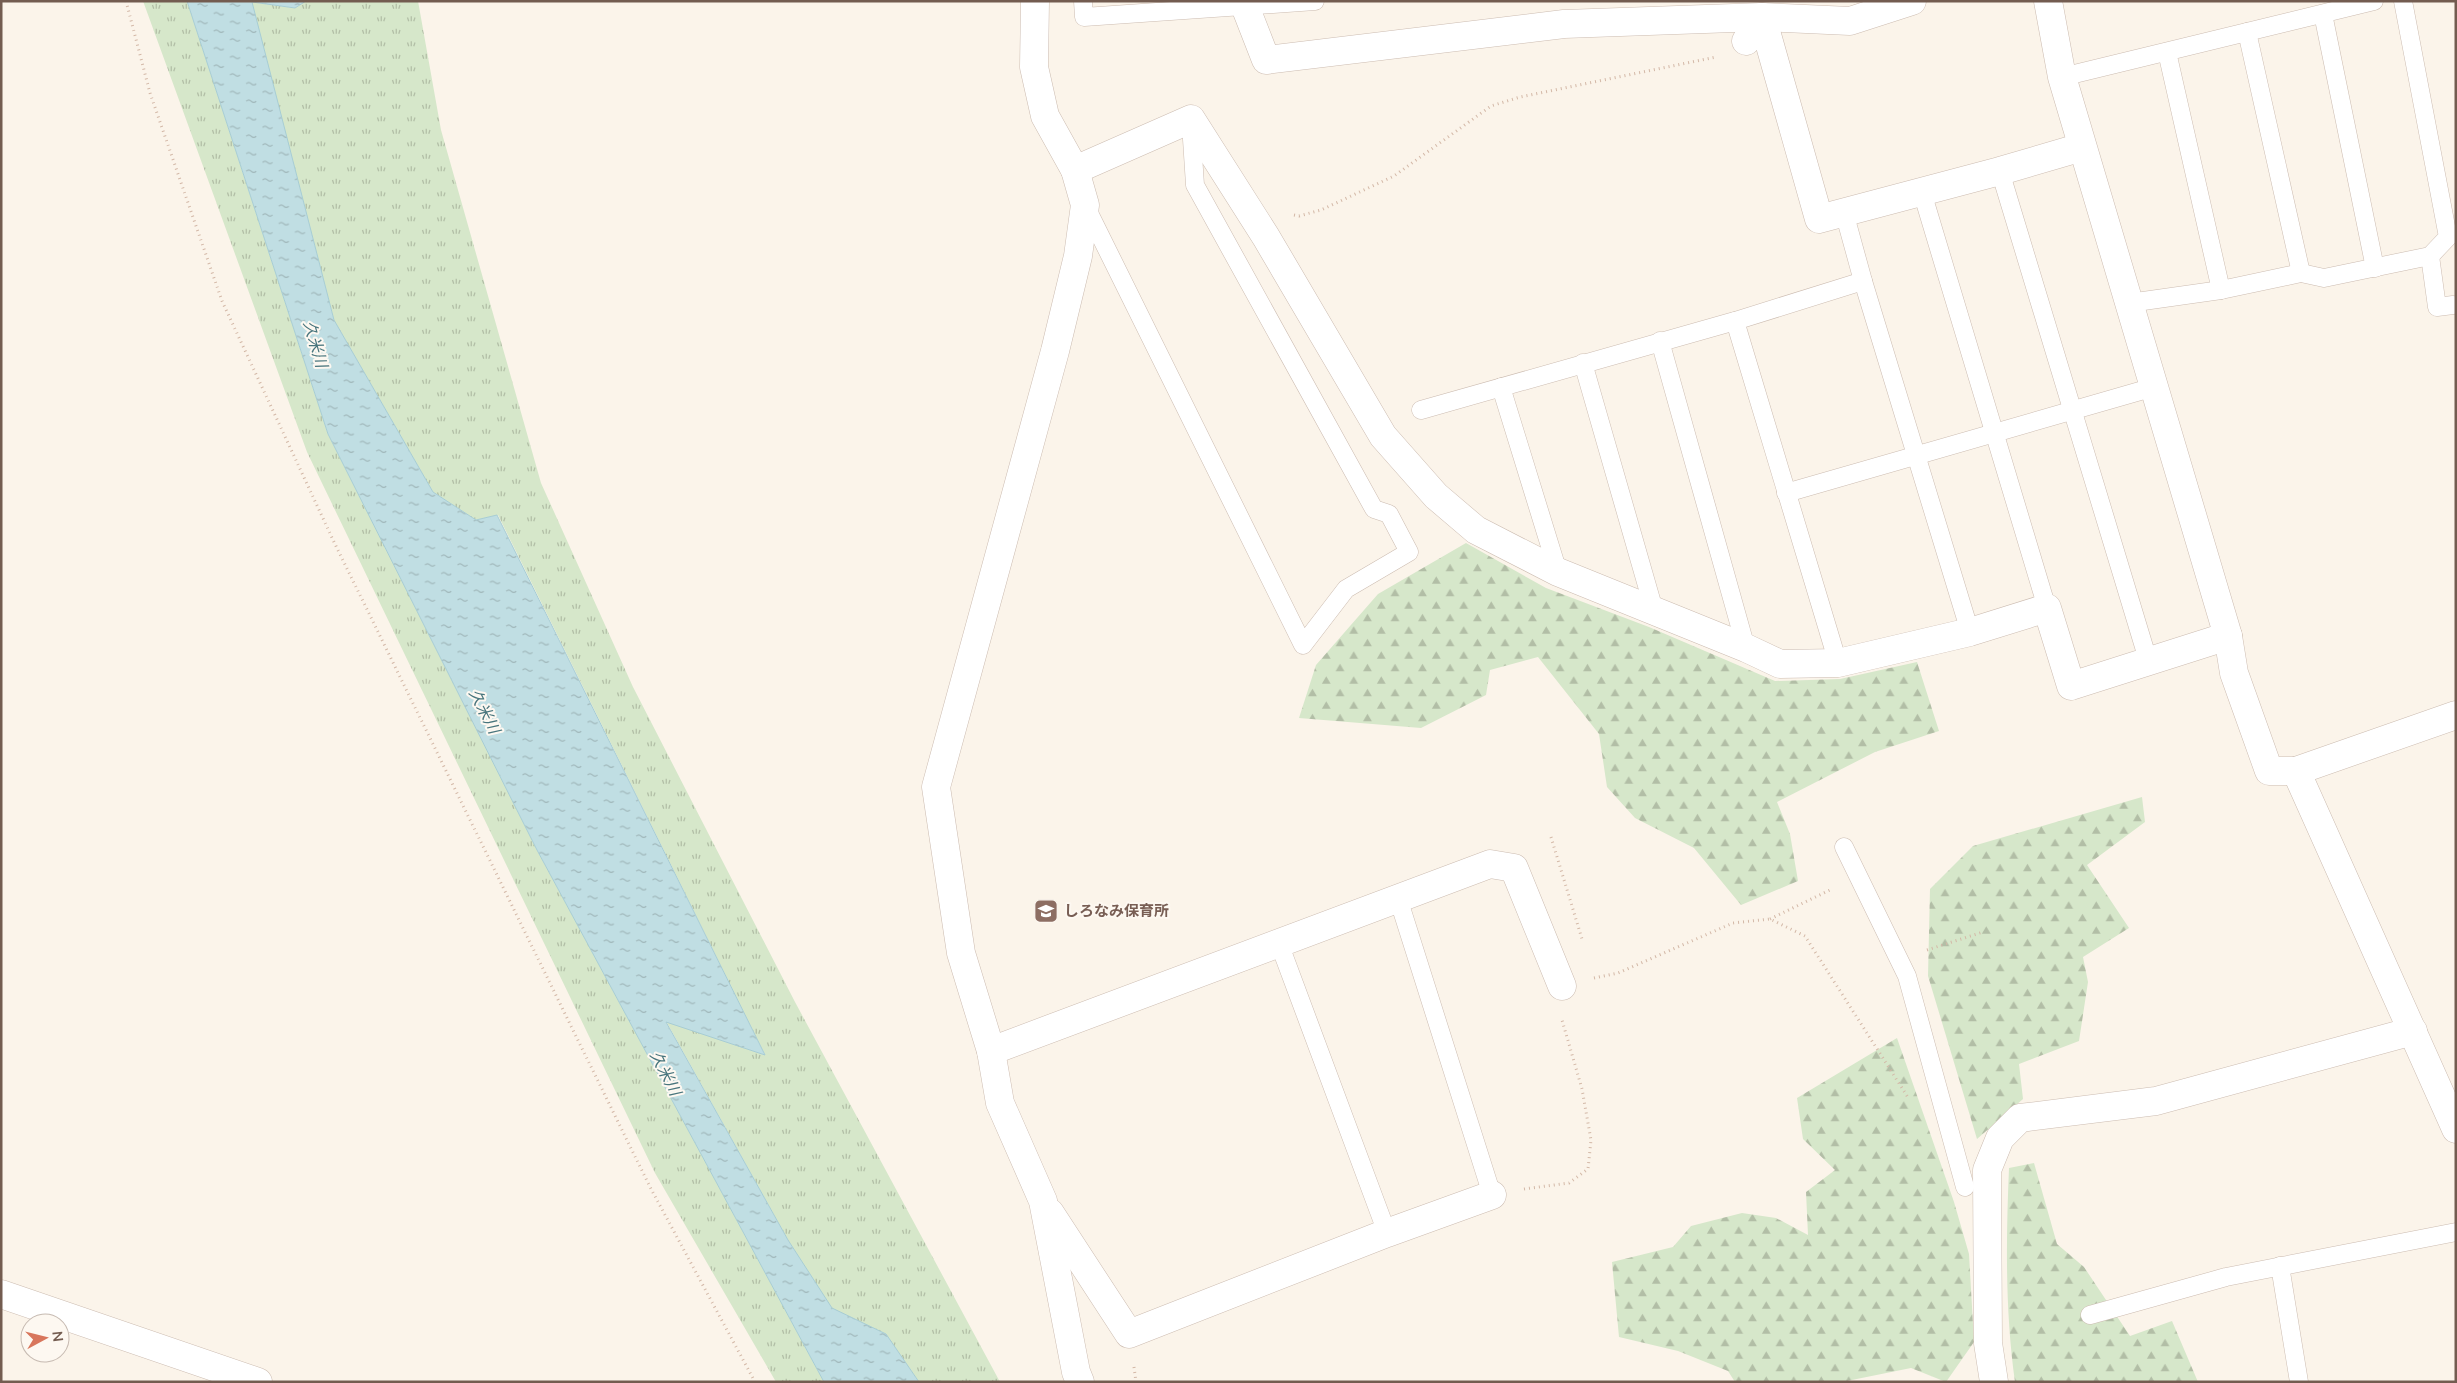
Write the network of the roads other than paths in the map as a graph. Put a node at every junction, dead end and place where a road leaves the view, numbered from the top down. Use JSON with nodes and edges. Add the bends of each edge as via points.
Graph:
{"nodes":[{"id":1,"x":1035,"y":1,"type":"edge"},
{"id":2,"x":1083,"y":1,"type":"edge"},
{"id":3,"x":1315,"y":1,"type":"edge"},
{"id":4,"x":1912,"y":1,"type":"edge"},
{"id":5,"x":2048,"y":1,"type":"edge"},
{"id":6,"x":2374,"y":1,"type":"edge"},
{"id":7,"x":2403,"y":1,"type":"edge"},
{"id":8,"x":1243,"y":4,"type":"edge"},
{"id":9,"x":2323,"y":14,"type":"junction"},
{"id":10,"x":1762,"y":17,"type":"junction"},
{"id":11,"x":2247,"y":32,"type":"junction"},
{"id":12,"x":1746,"y":41,"type":"road end"},
{"id":13,"x":2167,"y":52,"type":"junction"},
{"id":14,"x":2062,"y":77,"type":"junction"},
{"id":15,"x":1191,"y":119,"type":"junction"},
{"id":16,"x":2082,"y":146,"type":"junction"},
{"id":17,"x":1075,"y":170,"type":"junction"},
{"id":18,"x":2000,"y":172,"type":"junction"},
{"id":19,"x":1922,"y":192,"type":"junction"},
{"id":20,"x":1085,"y":205,"type":"junction"},
{"id":21,"x":1844,"y":212,"type":"junction"},
{"id":22,"x":2430,"y":256,"type":"junction"},
{"id":23,"x":2375,"y":268,"type":"junction"},
{"id":24,"x":2301,"y":274,"type":"junction"},
{"id":25,"x":1863,"y":282,"type":"junction"},
{"id":26,"x":2221,"y":290,"type":"junction"},
{"id":27,"x":2128,"y":303,"type":"junction"},
{"id":28,"x":2453,"y":305,"type":"dead end"},
{"id":29,"x":1735,"y":321,"type":"junction"},
{"id":30,"x":1660,"y":341,"type":"junction"},
{"id":31,"x":1583,"y":363,"type":"junction"},
{"id":32,"x":1501,"y":387,"type":"junction"},
{"id":33,"x":2154,"y":387,"type":"junction"},
{"id":34,"x":1421,"y":410,"type":"dead end"},
{"id":35,"x":2073,"y":410,"type":"junction"},
{"id":36,"x":1995,"y":433,"type":"junction"},
{"id":37,"x":1916,"y":455,"type":"junction"},
{"id":38,"x":1786,"y":493,"type":"junction"},
{"id":39,"x":1558,"y":572,"type":"junction"},
{"id":40,"x":2047,"y":608,"type":"junction"},
{"id":41,"x":1654,"y":610,"type":"junction"},
{"id":42,"x":1970,"y":632,"type":"junction"},
{"id":43,"x":2228,"y":636,"type":"junction"},
{"id":44,"x":1746,"y":648,"type":"junction"},
{"id":45,"x":2148,"y":660,"type":"junction"},
{"id":46,"x":1838,"y":663,"type":"junction"},
{"id":47,"x":2456,"y":716,"type":"edge"},
{"id":48,"x":2296,"y":771,"type":"junction"},
{"id":49,"x":1844,"y":847,"type":"dead end"},
{"id":50,"x":1398,"y":898,"type":"junction"},
{"id":51,"x":1279,"y":943,"type":"junction"},
{"id":52,"x":1562,"y":986,"type":"road end"},
{"id":53,"x":2413,"y":1031,"type":"junction"},
{"id":54,"x":992,"y":1051,"type":"junction"},
{"id":55,"x":2456,"y":1129,"type":"edge"},
{"id":56,"x":1965,"y":1187,"type":"dead end"},
{"id":57,"x":1492,"y":1196,"type":"joint"},
{"id":58,"x":1043,"y":1201,"type":"junction"},
{"id":59,"x":2456,"y":1232,"type":"edge"},
{"id":60,"x":1387,"y":1233,"type":"junction"},
{"id":61,"x":2280,"y":1266,"type":"junction"},
{"id":62,"x":1,"y":1294,"type":"edge"},
{"id":63,"x":2090,"y":1315,"type":"dead end"},
{"id":64,"x":258,"y":1382,"type":"edge"},
{"id":65,"x":1080,"y":1382,"type":"edge"},
{"id":66,"x":1994,"y":1382,"type":"edge"},
{"id":67,"x":2298,"y":1382,"type":"edge"}],
"edges":[{"from":1,"to":17,"type":"street","via":[[1034,67],[1045,116]]},
{"from":2,"to":8,"type":"lane","via":[[1084,17]]},
{"from":3,"to":8,"type":"lane"},
{"from":4,"to":10,"type":"street","via":[[1850,21]]},
{"from":5,"to":14,"type":"street"},
{"from":6,"to":9,"type":"lane"},
{"from":7,"to":22,"type":"lane","via":[[2448,237]]},
{"from":8,"to":10,"type":"street","via":[[1266,60],[1564,24]]},
{"from":9,"to":11,"type":"lane"},
{"from":9,"to":23,"type":"lane"},
{"from":10,"to":12,"type":"street"},
{"from":10,"to":21,"type":"street","via":[[1819,219]]},
{"from":11,"to":13,"type":"lane"},
{"from":11,"to":24,"type":"lane"},
{"from":13,"to":14,"type":"lane"},
{"from":13,"to":26,"type":"lane"},
{"from":14,"to":16,"type":"street"},
{"from":15,"to":17,"type":"street"},
{"from":15,"to":20,"type":"lane","via":[[1195,185],[1374,509],[1388,514],[1409,552],[1346,589],[1303,645]]},
{"from":15,"to":39,"type":"street","via":[[1266,237],[1384,436],[1436,496],[1476,530]]},
{"from":16,"to":18,"type":"street"},
{"from":16,"to":27,"type":"street"},
{"from":17,"to":20,"type":"street"},
{"from":18,"to":19,"type":"street"},
{"from":18,"to":35,"type":"lane"},
{"from":19,"to":21,"type":"street"},
{"from":19,"to":36,"type":"lane"},
{"from":20,"to":54,"type":"street","via":[[1078,256],[1055,351],[936,787],[961,953]]},
{"from":21,"to":25,"type":"lane"},
{"from":22,"to":23,"type":"lane"},
{"from":22,"to":28,"type":"lane","via":[[2437,307]]},
{"from":23,"to":24,"type":"lane","via":[[2324,278]]},
{"from":24,"to":26,"type":"lane"},
{"from":25,"to":29,"type":"lane"},
{"from":25,"to":37,"type":"lane"},
{"from":26,"to":27,"type":"lane"},
{"from":27,"to":33,"type":"street"},
{"from":29,"to":30,"type":"lane"},
{"from":29,"to":38,"type":"lane"},
{"from":30,"to":31,"type":"lane"},
{"from":30,"to":44,"type":"lane"},
{"from":31,"to":32,"type":"lane"},
{"from":31,"to":41,"type":"lane"},
{"from":32,"to":34,"type":"lane"},
{"from":32,"to":39,"type":"lane"},
{"from":33,"to":35,"type":"lane"},
{"from":33,"to":43,"type":"street"},
{"from":35,"to":36,"type":"lane"},
{"from":35,"to":45,"type":"lane"},
{"from":36,"to":37,"type":"lane"},
{"from":36,"to":40,"type":"lane"},
{"from":37,"to":38,"type":"lane"},
{"from":37,"to":42,"type":"lane"},
{"from":38,"to":46,"type":"lane"},
{"from":39,"to":41,"type":"street"},
{"from":40,"to":42,"type":"street"},
{"from":40,"to":45,"type":"street","via":[[2071,686]]},
{"from":41,"to":44,"type":"street"},
{"from":42,"to":46,"type":"street"},
{"from":43,"to":45,"type":"street"},
{"from":43,"to":48,"type":"street","via":[[2234,673],[2268,771]]},
{"from":44,"to":46,"type":"street","via":[[1780,664]]},
{"from":47,"to":48,"type":"street"},
{"from":48,"to":53,"type":"street"},
{"from":49,"to":56,"type":"lane","via":[[1908,976]]},
{"from":50,"to":51,"type":"street"},
{"from":50,"to":52,"type":"street","via":[[1490,864],[1514,868]]},
{"from":50,"to":57,"type":"lane"},
{"from":51,"to":54,"type":"street"},
{"from":51,"to":60,"type":"lane"},
{"from":53,"to":55,"type":"street"},
{"from":53,"to":66,"type":"street","via":[[2156,1101],[2020,1118],[2000,1138],[1988,1170],[1988,1343]]},
{"from":54,"to":58,"type":"street","via":[[1000,1103]]},
{"from":57,"to":60,"type":"street"},
{"from":58,"to":60,"type":"street","via":[[1129,1334]]},
{"from":58,"to":65,"type":"street"},
{"from":59,"to":61,"type":"lane"},
{"from":61,"to":63,"type":"lane","via":[[2226,1277]]},
{"from":61,"to":67,"type":"lane"},
{"from":62,"to":64,"type":"street"}]}
